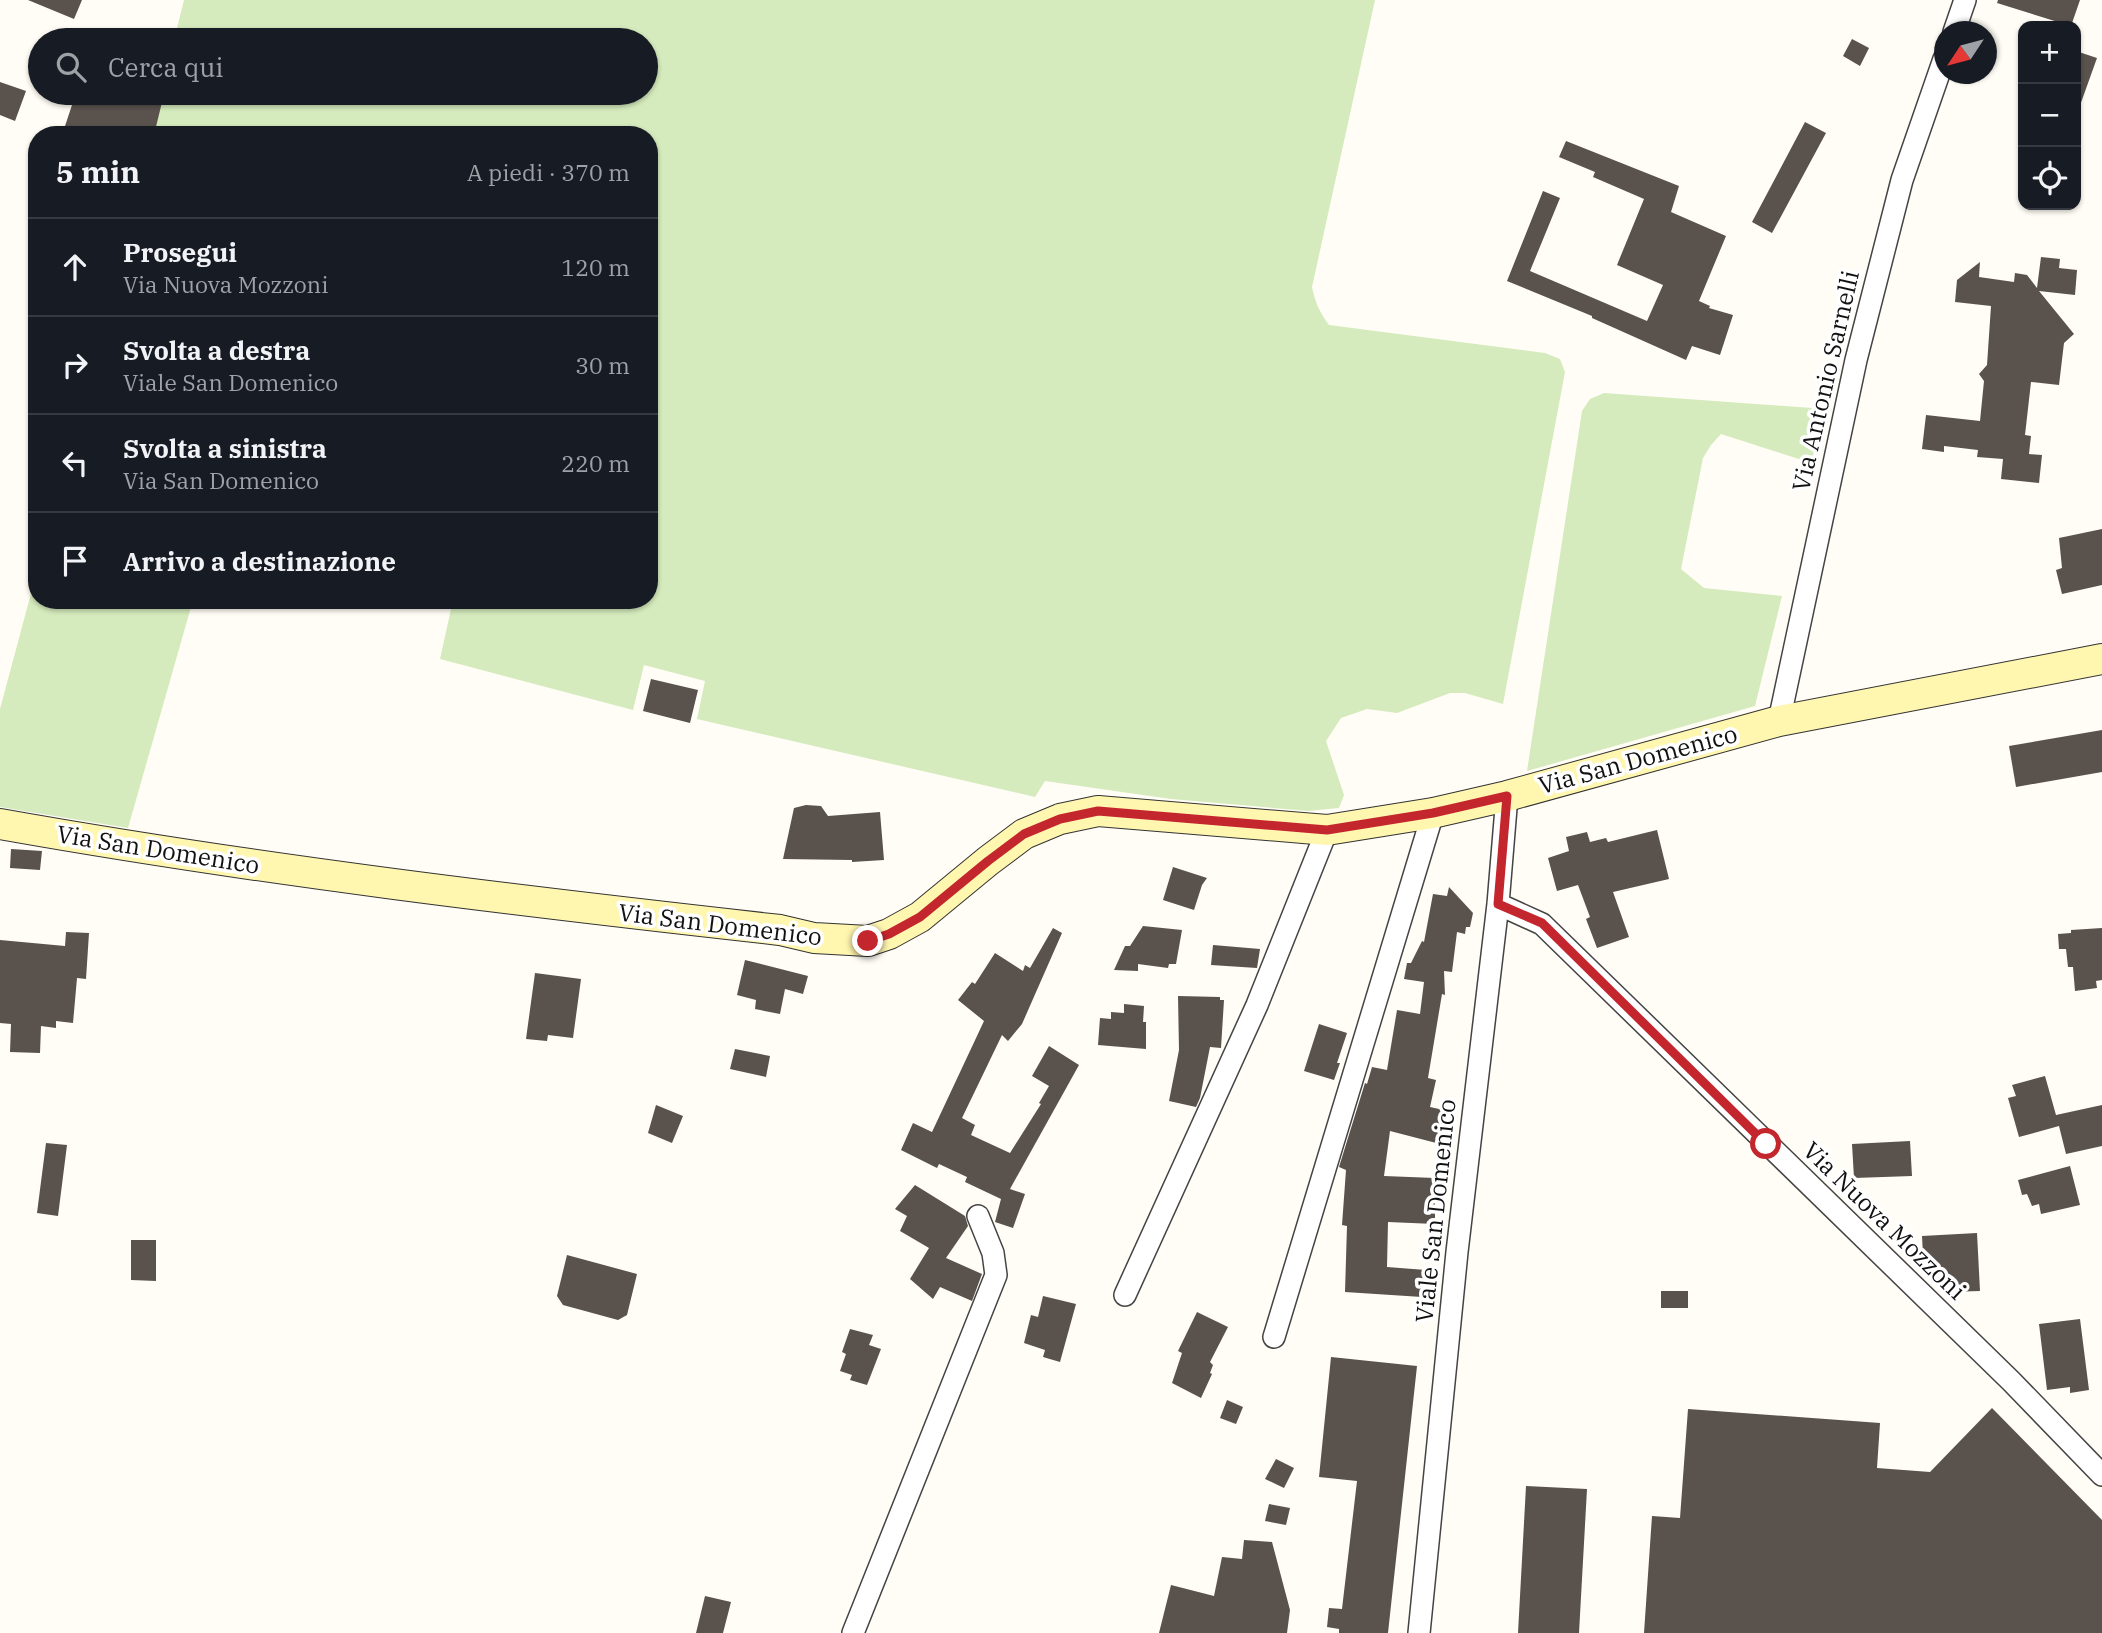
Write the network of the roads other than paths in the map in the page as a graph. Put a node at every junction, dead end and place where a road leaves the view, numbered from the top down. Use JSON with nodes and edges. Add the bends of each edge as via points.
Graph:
{"nodes":[{"id":1,"x":1965,"y":0,"type":"edge"},
{"id":2,"x":1958,"y":21,"type":"edge"},
{"id":3,"x":1935,"y":84,"type":"edge"},
{"id":4,"x":2102,"y":659,"type":"edge"},
{"id":5,"x":1779,"y":721,"type":"junction"},
{"id":6,"x":1507,"y":796,"type":"junction"},
{"id":7,"x":1433,"y":813,"type":"junction"},
{"id":8,"x":0,"y":824,"type":"edge"},
{"id":9,"x":1327,"y":830,"type":"junction"},
{"id":10,"x":1498,"y":904,"type":"junction"},
{"id":11,"x":978,"y":1216,"type":"dead end"},
{"id":12,"x":1125,"y":1294,"type":"dead end"},
{"id":13,"x":1274,"y":1337,"type":"dead end"},
{"id":14,"x":2102,"y":1475,"type":"edge"},
{"id":15,"x":853,"y":1633,"type":"edge"},
{"id":16,"x":1419,"y":1633,"type":"edge"}],
"edges":[{"from":1,"to":2,"type":"street"},
{"from":3,"to":5,"type":"street","name":"Via Antonio Sarnelli","via":[[1902,180],[1856,360]]},
{"from":4,"to":5,"type":"street","name":"Via San Domenico"},
{"from":5,"to":6,"type":"street","name":"Via San Domenico"},
{"from":6,"to":7,"type":"street","name":"Via San Domenico"},
{"from":6,"to":10,"type":"street","name":"Viale San Domenico"},
{"from":7,"to":9,"type":"street","name":"Via San Domenico"},
{"from":7,"to":13,"type":"street"},
{"from":8,"to":9,"type":"street","name":"Via San Domenico","via":[[320,874],[780,930],[814,938],[868,941],[920,917],[1024,834],[1060,819],[1098,811]]},
{"from":9,"to":12,"type":"street","via":[[1257,1004]]},
{"from":10,"to":14,"type":"street","name":"Via Nuova Mozzoni","via":[[1542,923]]},
{"from":10,"to":16,"type":"street","name":"Viale San Domenico"},
{"from":11,"to":15,"type":"street","via":[[993,1252],[996,1275]]}]}
